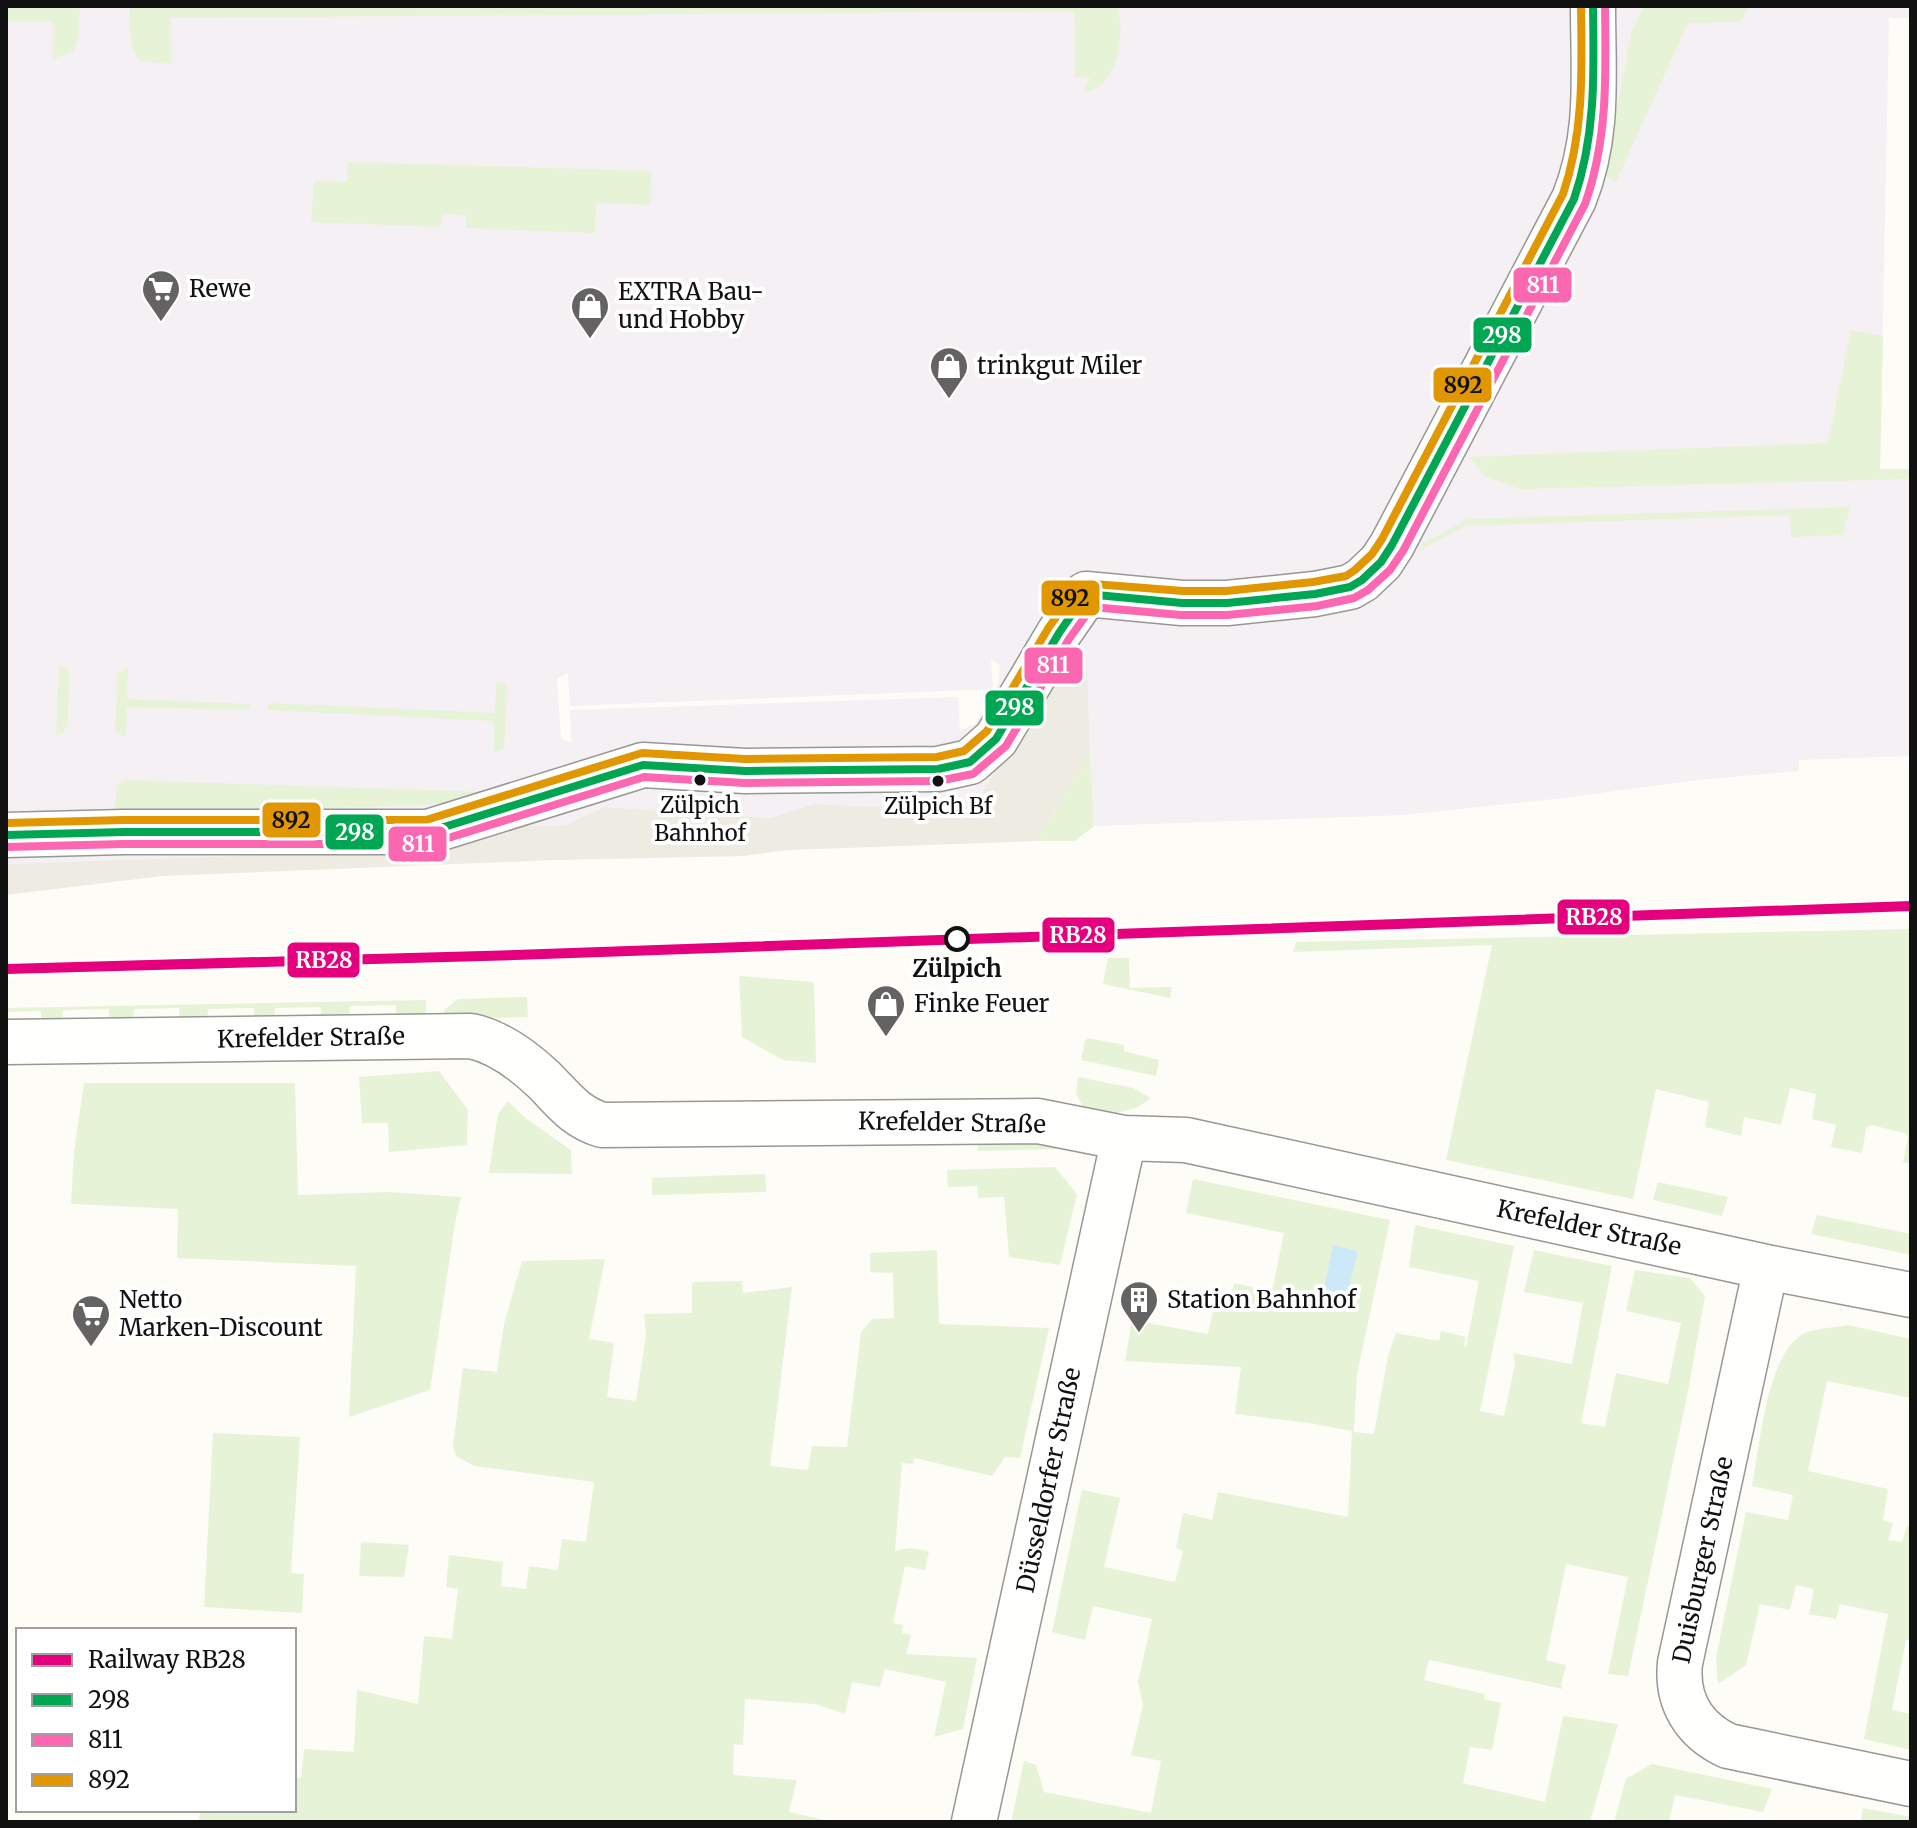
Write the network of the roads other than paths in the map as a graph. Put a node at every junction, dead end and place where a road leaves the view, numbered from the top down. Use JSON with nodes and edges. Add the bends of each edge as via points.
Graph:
{"nodes":[{"id":1,"x":1593,"y":6,"type":"edge"},
{"id":2,"x":6,"y":835,"type":"edge"},
{"id":3,"x":6,"y":1042,"type":"edge"},
{"id":4,"x":1124,"y":1138,"type":"junction"},
{"id":5,"x":1766,"y":1267,"type":"junction"},
{"id":6,"x":1911,"y":1295,"type":"edge"},
{"id":7,"x":1911,"y":1784,"type":"edge"},
{"id":8,"x":974,"y":1822,"type":"edge"}],
"edges":[{"from":1,"to":2,"type":"street","via":[[1595,108],[1589,156],[1574,199],[1392,545],[1372,572],[1350,587],[1227,603],[1086,594],[996,739],[970,762],[938,769],[745,771],[643,765],[428,832]]},
{"from":3,"to":4,"type":"street","name":"Krefelder Straße","via":[[471,1036],[506,1050],[577,1115],[602,1125],[1038,1121]]},
{"from":4,"to":5,"type":"street","name":"Krefelder Straße","via":[[1186,1140]]},
{"from":4,"to":8,"type":"street","name":"Düsseldorfer Straße"},
{"from":5,"to":6,"type":"street","name":"Krefelder Straße"},
{"from":5,"to":7,"type":"street","name":"Duisburger Straße","via":[[1680,1663],[1680,1693],[1703,1731],[1728,1746]]}]}
